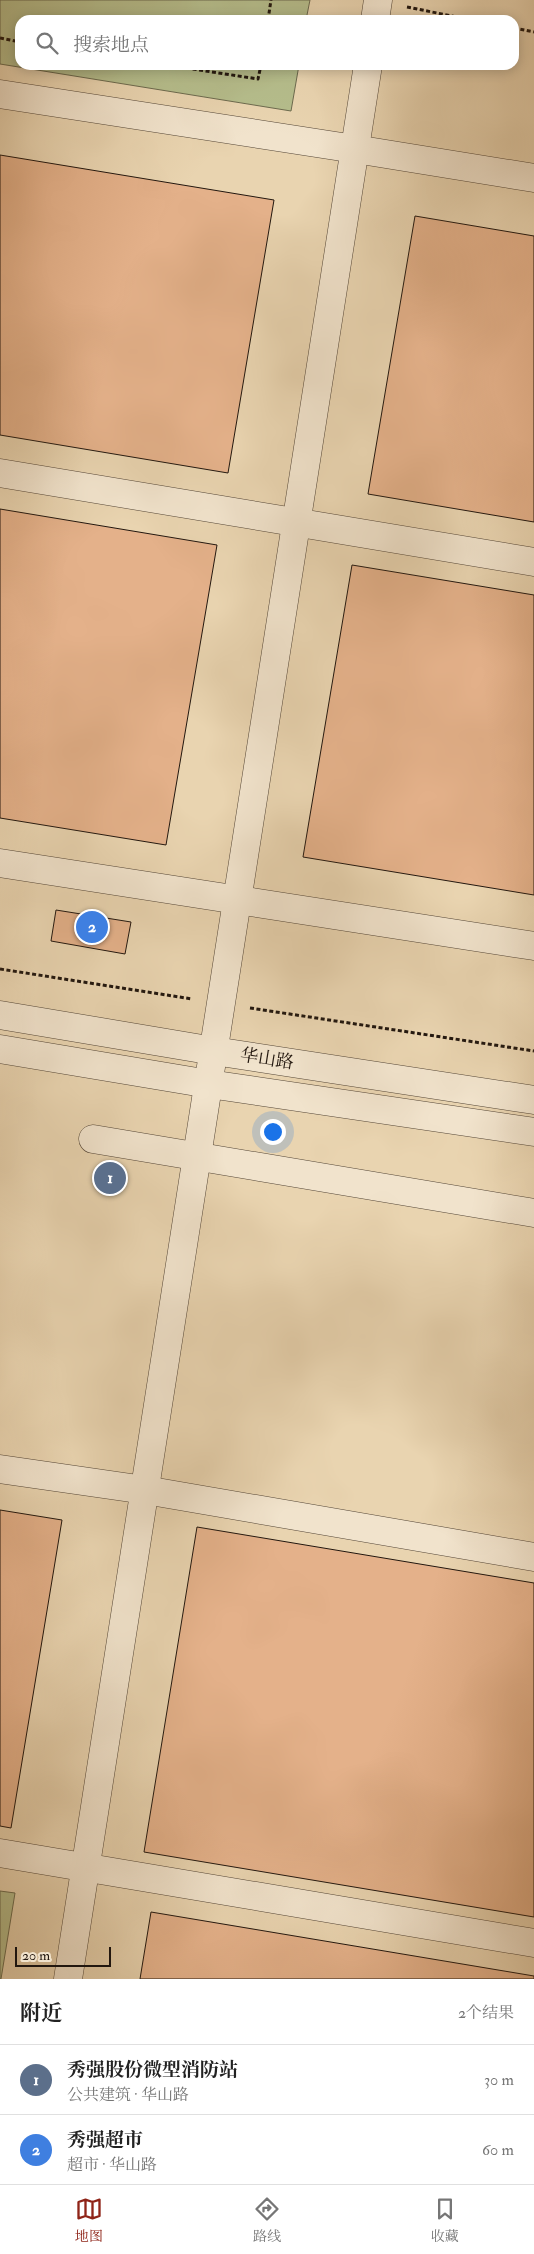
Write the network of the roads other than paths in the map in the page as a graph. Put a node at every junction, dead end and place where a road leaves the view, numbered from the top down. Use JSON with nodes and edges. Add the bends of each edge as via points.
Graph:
{"nodes":[{"id":1,"x":367,"y":70,"type":"edge"},
{"id":2,"x":0,"y":94,"type":"edge"},
{"id":3,"x":355,"y":149,"type":"junction"},
{"id":4,"x":534,"y":178,"type":"edge"},
{"id":5,"x":0,"y":473,"type":"edge"},
{"id":6,"x":296,"y":522,"type":"junction"},
{"id":7,"x":534,"y":562,"type":"edge"},
{"id":8,"x":0,"y":863,"type":"edge"},
{"id":9,"x":238,"y":899,"type":"junction"},
{"id":10,"x":534,"y":946,"type":"edge"},
{"id":11,"x":0,"y":1015,"type":"edge"},
{"id":12,"x":0,"y":1049,"type":"edge"},
{"id":13,"x":214,"y":1052,"type":"junction"},
{"id":14,"x":208,"y":1084,"type":"junction"},
{"id":15,"x":534,"y":1100,"type":"edge"},
{"id":16,"x":534,"y":1132,"type":"edge"},
{"id":17,"x":93,"y":1140,"type":"dead end"},
{"id":18,"x":197,"y":1156,"type":"junction"},
{"id":19,"x":534,"y":1213,"type":"edge"},
{"id":20,"x":0,"y":1469,"type":"edge"},
{"id":21,"x":145,"y":1490,"type":"junction"},
{"id":22,"x":534,"y":1557,"type":"edge"},
{"id":23,"x":0,"y":1853,"type":"edge"},
{"id":24,"x":86,"y":1866,"type":"junction"},
{"id":25,"x":534,"y":1943,"type":"edge"},
{"id":26,"x":68,"y":1979,"type":"edge"}],
"edges":[{"from":1,"to":3,"type":"street"},
{"from":2,"to":3,"type":"street"},
{"from":3,"to":4,"type":"street"},
{"from":3,"to":6,"type":"street"},
{"from":5,"to":6,"type":"street"},
{"from":6,"to":7,"type":"street"},
{"from":6,"to":9,"type":"street"},
{"from":8,"to":9,"type":"street"},
{"from":9,"to":10,"type":"street"},
{"from":9,"to":13,"type":"street"},
{"from":11,"to":13,"type":"street","name":"华山路"},
{"from":12,"to":14,"type":"street","name":"华山路"},
{"from":13,"to":14,"type":"street"},
{"from":13,"to":15,"type":"street","name":"华山路"},
{"from":14,"to":16,"type":"street","name":"华山路"},
{"from":14,"to":18,"type":"street"},
{"from":17,"to":18,"type":"street"},
{"from":18,"to":19,"type":"street"},
{"from":18,"to":21,"type":"street"},
{"from":20,"to":21,"type":"street"},
{"from":21,"to":22,"type":"street"},
{"from":21,"to":24,"type":"street"},
{"from":23,"to":24,"type":"street"},
{"from":24,"to":25,"type":"street"},
{"from":24,"to":26,"type":"street"}]}
